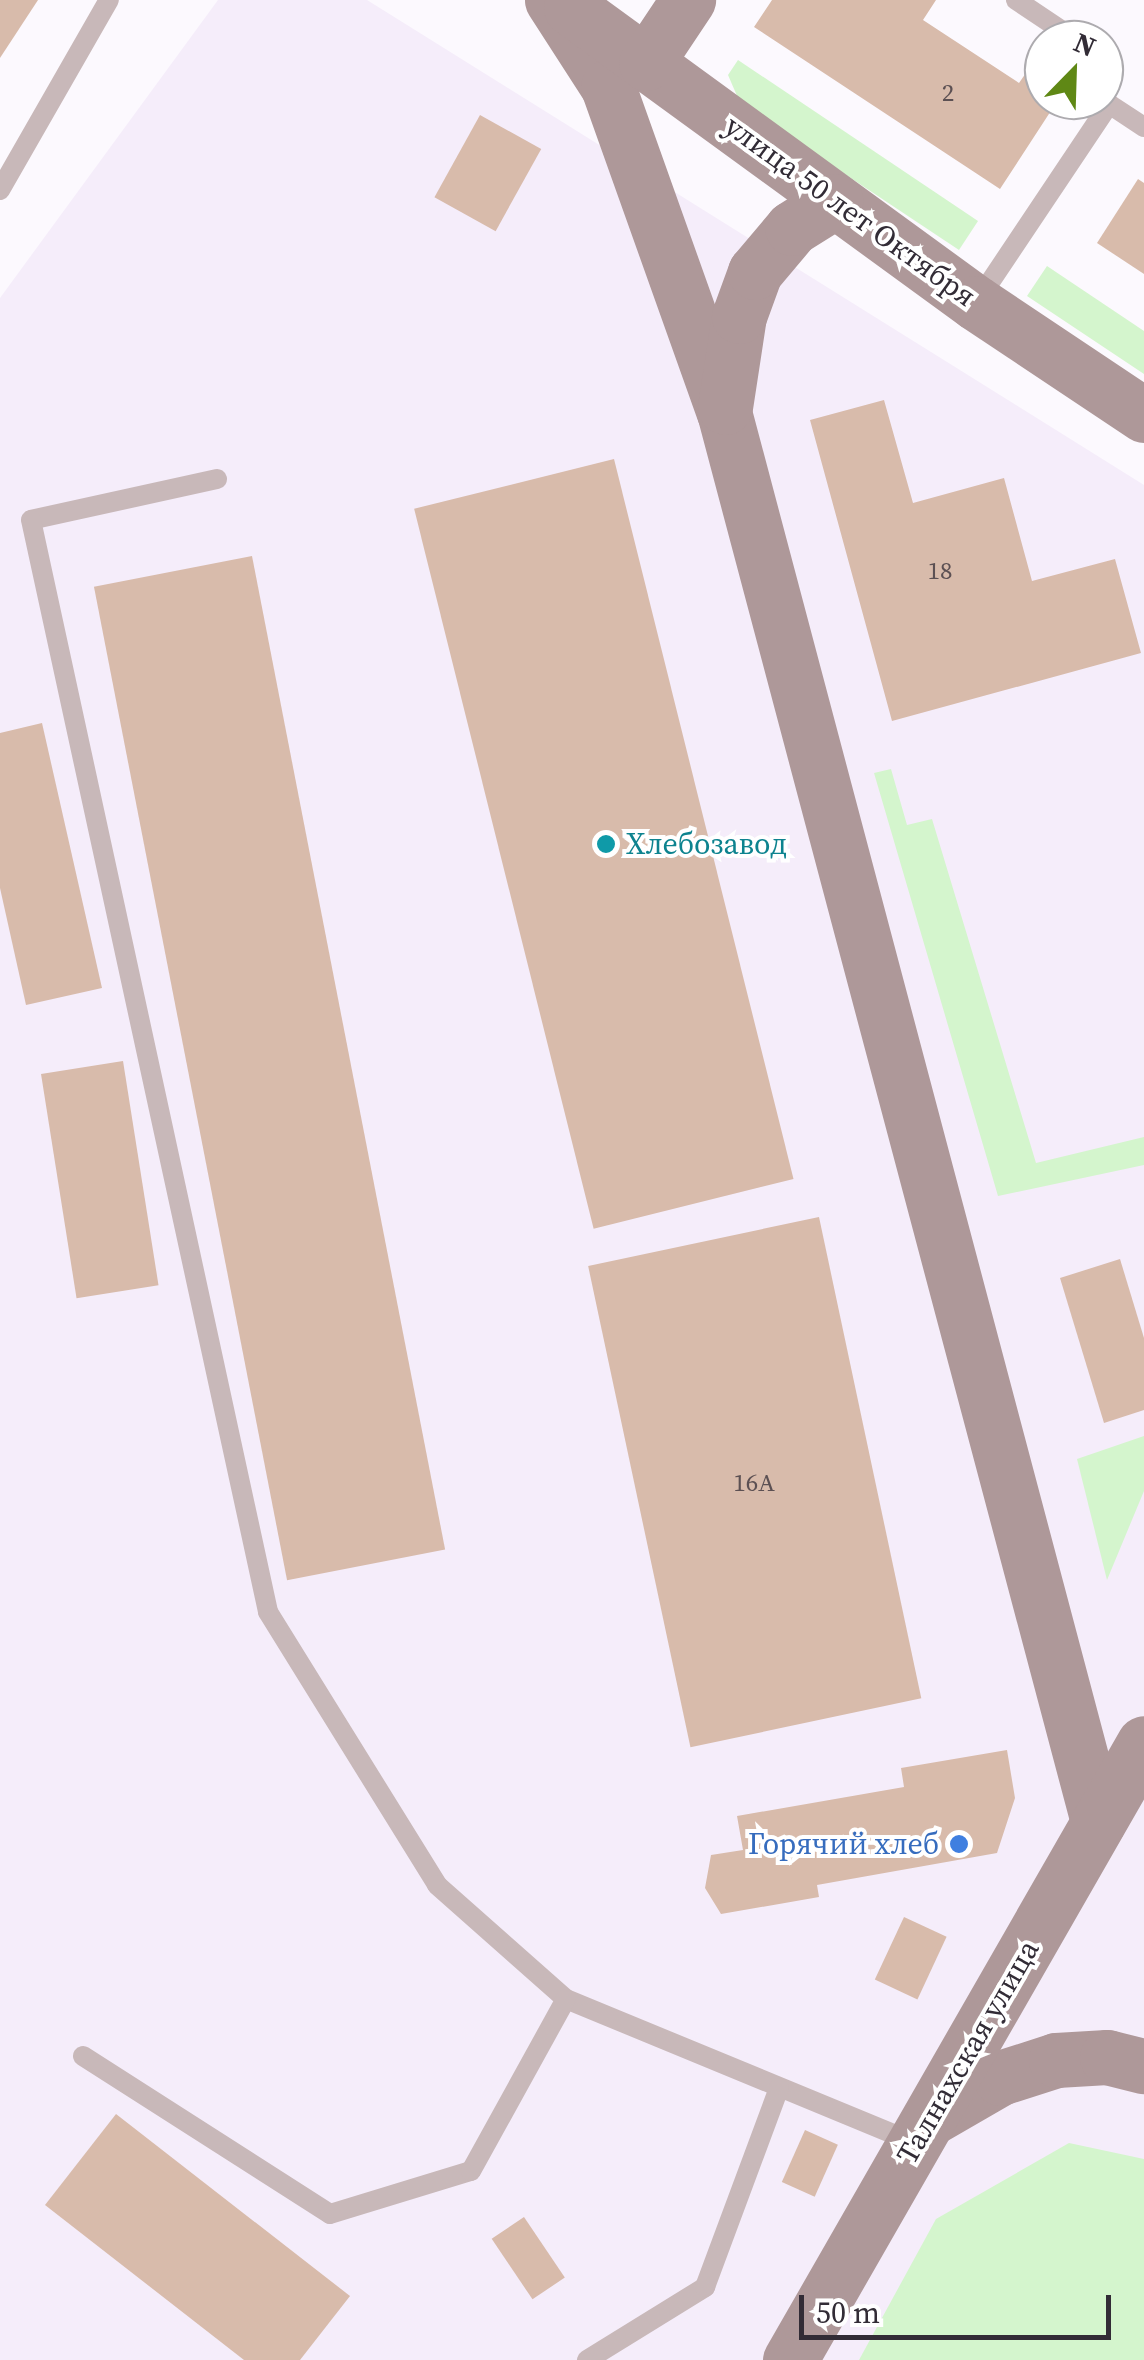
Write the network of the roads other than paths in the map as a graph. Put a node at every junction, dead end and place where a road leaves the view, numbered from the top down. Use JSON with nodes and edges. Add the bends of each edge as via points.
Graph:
{"nodes":[{"id":1,"x":109,"y":0,"type":"edge"},
{"id":2,"x":552,"y":0,"type":"edge"},
{"id":3,"x":561,"y":0,"type":"edge"},
{"id":4,"x":688,"y":0,"type":"edge"},
{"id":5,"x":1016,"y":0,"type":"edge"},
{"id":6,"x":1046,"y":20,"type":"edge"},
{"id":7,"x":646,"y":63,"type":"junction"},
{"id":8,"x":1124,"y":110,"type":"edge"},
{"id":9,"x":1090,"y":120,"type":"edge"},
{"id":10,"x":1144,"y":127,"type":"edge"},
{"id":11,"x":0,"y":190,"type":"edge"},
{"id":12,"x":835,"y":202,"type":"junction"},
{"id":13,"x":976,"y":303,"type":"junction"},
{"id":14,"x":724,"y":412,"type":"junction"},
{"id":15,"x":1144,"y":414,"type":"edge"},
{"id":16,"x":216,"y":479,"type":"dead end"},
{"id":17,"x":1144,"y":1743,"type":"edge"},
{"id":18,"x":1098,"y":1822,"type":"junction"},
{"id":19,"x":566,"y":2000,"type":"junction"},
{"id":20,"x":83,"y":2056,"type":"dead end"},
{"id":21,"x":1144,"y":2066,"type":"edge"},
{"id":22,"x":778,"y":2088,"type":"junction"},
{"id":23,"x":922,"y":2131,"type":"junction"},
{"id":24,"x":587,"y":2360,"type":"edge"},
{"id":25,"x":790,"y":2360,"type":"edge"}],
"edges":[{"from":1,"to":11,"type":"lane"},
{"from":2,"to":14,"type":"main road","via":[[608,87]]},
{"from":3,"to":7,"type":"main road","name":"улица 50 лет Октября"},
{"from":4,"to":7,"type":"main road"},
{"from":5,"to":6,"type":"lane"},
{"from":7,"to":12,"type":"main road","name":"улица 50 лет Октября"},
{"from":8,"to":10,"type":"lane"},
{"from":9,"to":13,"type":"lane"},
{"from":12,"to":13,"type":"main road","name":"улица 50 лет Октября"},
{"from":12,"to":14,"type":"main road","via":[[792,228],[754,272],[739,316]]},
{"from":13,"to":15,"type":"main road","name":"улица 50 лет Октября"},
{"from":14,"to":18,"type":"main road"},
{"from":16,"to":19,"type":"lane","via":[[31,520],[268,1612],[437,1885]]},
{"from":17,"to":18,"type":"main road","name":"Талнахская улица"},
{"from":18,"to":23,"type":"main road","name":"Талнахская улица"},
{"from":19,"to":20,"type":"lane","via":[[470,2172],[330,2214]]},
{"from":19,"to":22,"type":"lane"},
{"from":21,"to":23,"type":"main road","via":[[1107,2057],[1056,2060],[1000,2078]]},
{"from":22,"to":23,"type":"lane"},
{"from":22,"to":24,"type":"lane","via":[[705,2287]]},
{"from":23,"to":25,"type":"main road","name":"Талнахская улица"}]}
